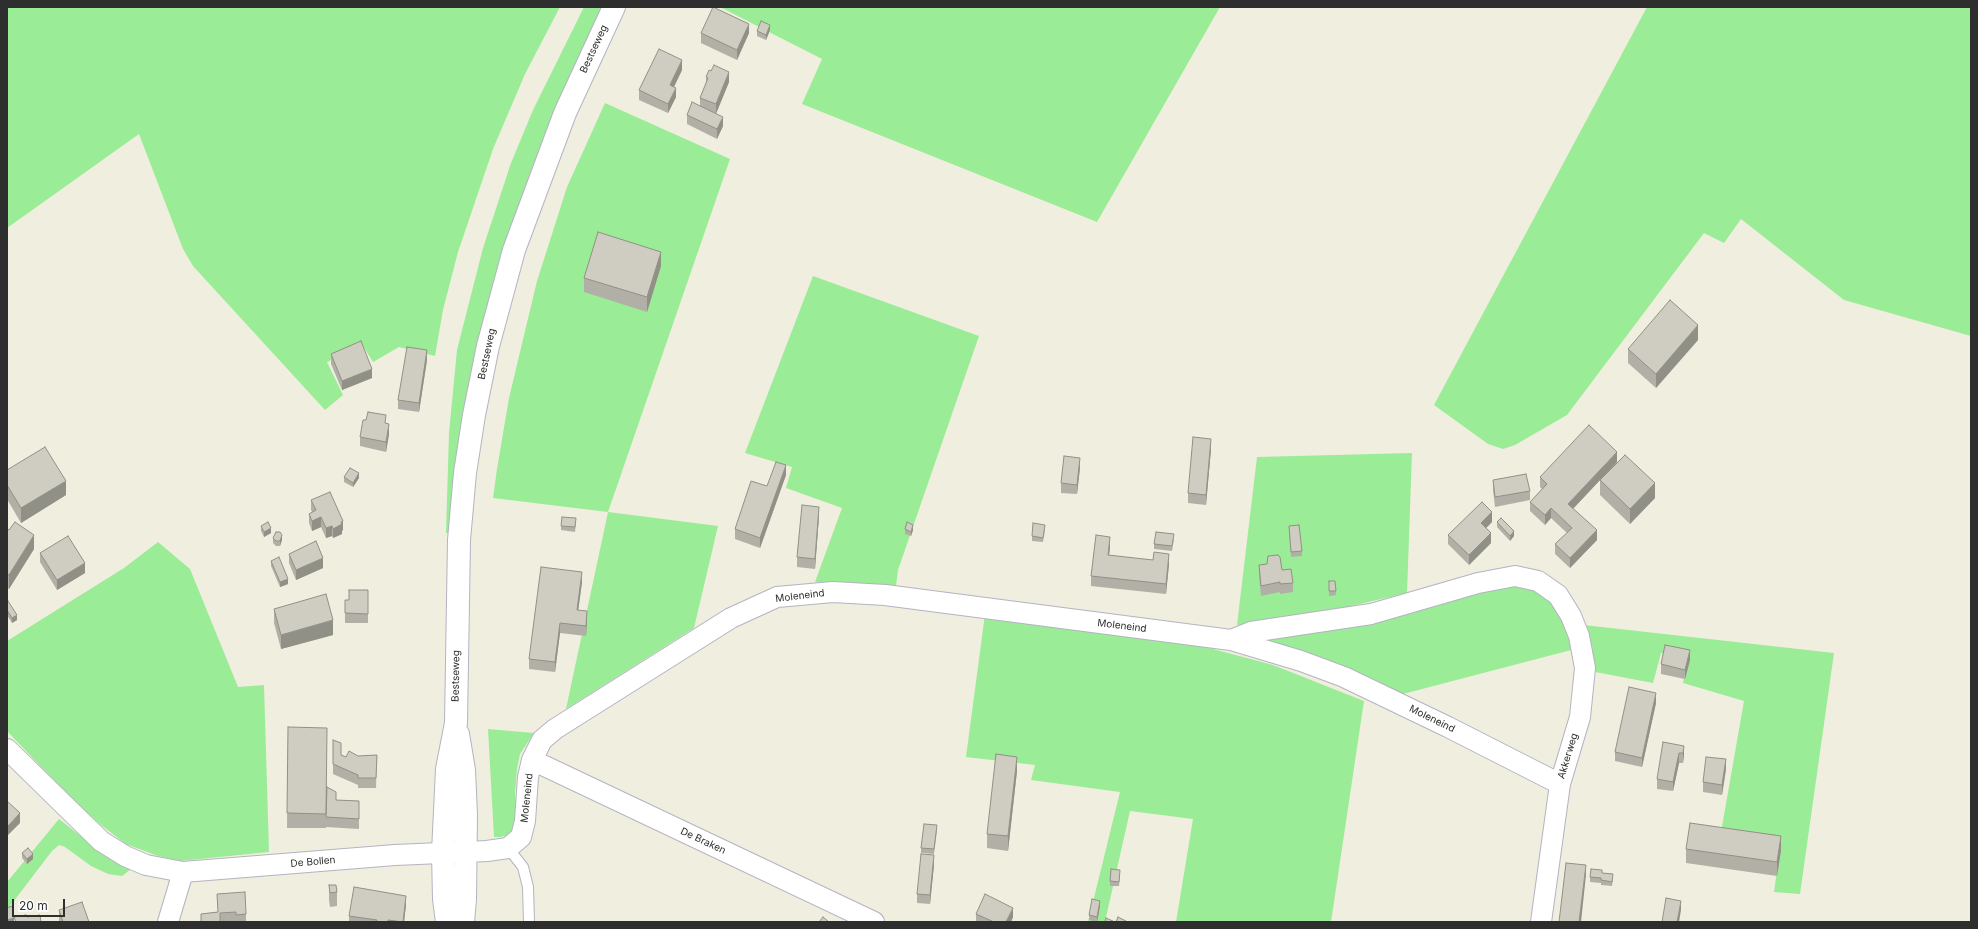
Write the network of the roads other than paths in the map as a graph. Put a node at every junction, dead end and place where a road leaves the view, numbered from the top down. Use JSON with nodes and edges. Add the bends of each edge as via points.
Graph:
{"nodes":[{"id":1,"x":614,"y":7,"type":"edge"},
{"id":2,"x":1558,"y":595,"type":"joint"},
{"id":3,"x":1231,"y":640,"type":"junction"},
{"id":4,"x":456,"y":723,"type":"junction"},
{"id":5,"x":7,"y":749,"type":"edge"},
{"id":6,"x":532,"y":760,"type":"junction"},
{"id":7,"x":1560,"y":784,"type":"junction"},
{"id":8,"x":508,"y":848,"type":"junction"},
{"id":9,"x":466,"y":851,"type":"junction"},
{"id":10,"x":443,"y":852,"type":"junction"},
{"id":11,"x":183,"y":872,"type":"junction"},
{"id":12,"x":168,"y":922,"type":"edge"},
{"id":13,"x":447,"y":922,"type":"edge"},
{"id":14,"x":463,"y":922,"type":"edge"},
{"id":15,"x":529,"y":922,"type":"edge"},
{"id":16,"x":874,"y":922,"type":"edge"},
{"id":17,"x":1541,"y":922,"type":"edge"}],
"edges":[{"from":1,"to":4,"type":"main road","name":"Bestseweg","via":[[565,113],[514,250],[488,346],[465,473],[459,540]]},
{"from":2,"to":3,"type":"street","name":"Moleneind","via":[[1538,581],[1515,576],[1478,583],[1371,614],[1251,632]]},
{"from":2,"to":7,"type":"street","name":"Akkerweg","via":[[1579,636],[1585,668],[1580,717]]},
{"from":3,"to":6,"type":"street","name":"Moleneind","via":[[885,595],[833,592],[777,597],[731,618],[555,729],[542,740]]},
{"from":3,"to":7,"type":"street","name":"Moleneind","via":[[1344,677]]},
{"from":4,"to":9,"type":"main road","name":"Bestseweg","via":[[464,770]]},
{"from":4,"to":10,"type":"main road","name":"Bestseweg","via":[[447,769]]},
{"from":5,"to":11,"type":"street","name":"De Bollen","via":[[101,841],[146,865]]},
{"from":6,"to":8,"type":"street","name":"Moleneind","via":[[521,837]]},
{"from":6,"to":16,"type":"street","name":"De Braken"},
{"from":7,"to":17,"type":"street","name":"Akkerweg"},
{"from":8,"to":9,"type":"street"},
{"from":8,"to":15,"type":"lane","via":[[523,867],[528,887]]},
{"from":9,"to":10,"type":"street","name":"De Bollen"},
{"from":9,"to":14,"type":"main road","name":"Bestseweg"},
{"from":10,"to":11,"type":"street","name":"De Bollen"},
{"from":10,"to":13,"type":"main road","name":"Bestseweg"},
{"from":11,"to":12,"type":"street"}]}
